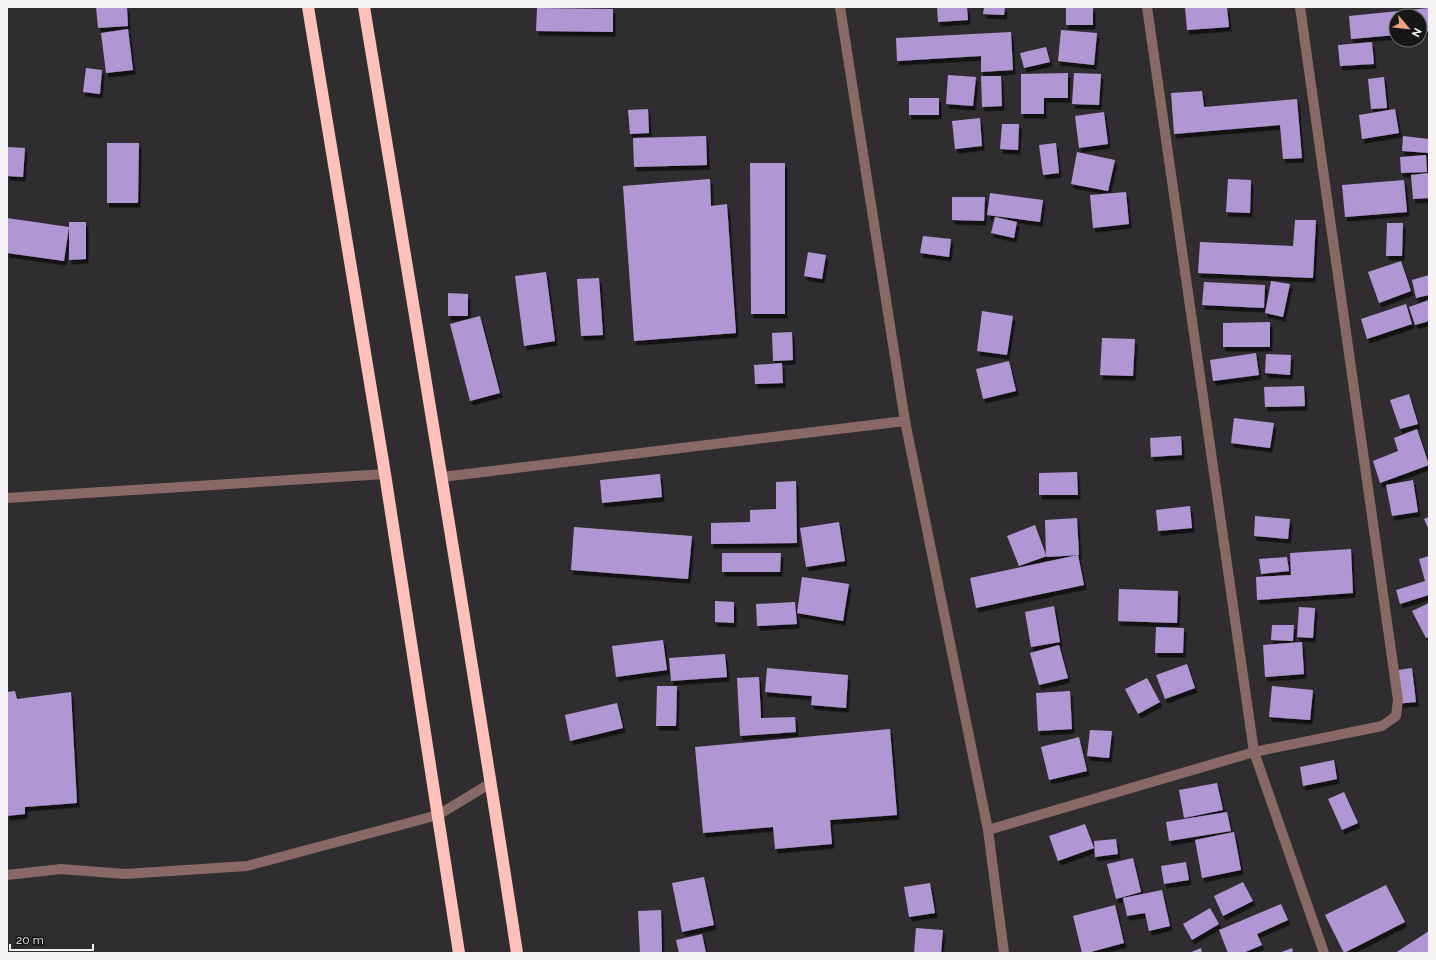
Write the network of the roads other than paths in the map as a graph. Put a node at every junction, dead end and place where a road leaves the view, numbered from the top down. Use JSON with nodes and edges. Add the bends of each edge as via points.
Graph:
{"nodes":[{"id":1,"x":308,"y":7,"type":"edge"},
{"id":2,"x":364,"y":7,"type":"edge"},
{"id":3,"x":840,"y":7,"type":"edge"},
{"id":4,"x":1147,"y":7,"type":"edge"},
{"id":5,"x":1300,"y":7,"type":"edge"},
{"id":6,"x":905,"y":421,"type":"junction"},
{"id":7,"x":385,"y":474,"type":"junction"},
{"id":8,"x":442,"y":476,"type":"junction"},
{"id":9,"x":7,"y":498,"type":"edge"},
{"id":10,"x":1254,"y":752,"type":"junction"},
{"id":11,"x":491,"y":783,"type":"junction"},
{"id":12,"x":438,"y":815,"type":"junction"},
{"id":13,"x":988,"y":830,"type":"junction"},
{"id":14,"x":7,"y":875,"type":"edge"},
{"id":15,"x":459,"y":953,"type":"edge"},
{"id":16,"x":517,"y":953,"type":"edge"},
{"id":17,"x":1004,"y":953,"type":"edge"},
{"id":18,"x":1324,"y":953,"type":"edge"}],
"edges":[{"from":1,"to":7,"type":"highway"},
{"from":2,"to":8,"type":"highway"},
{"from":3,"to":6,"type":"street"},
{"from":4,"to":10,"type":"street"},
{"from":5,"to":10,"type":"street","via":[[1398,700],[1396,716],[1382,726]]},
{"from":6,"to":8,"type":"street"},
{"from":6,"to":13,"type":"street"},
{"from":7,"to":9,"type":"street"},
{"from":7,"to":12,"type":"highway"},
{"from":8,"to":11,"type":"highway"},
{"from":10,"to":13,"type":"street"},
{"from":10,"to":18,"type":"street"},
{"from":11,"to":12,"type":"street"},
{"from":11,"to":16,"type":"highway"},
{"from":12,"to":14,"type":"street","via":[[247,866],[125,874],[61,869]]},
{"from":12,"to":15,"type":"highway"},
{"from":13,"to":17,"type":"street"}]}
